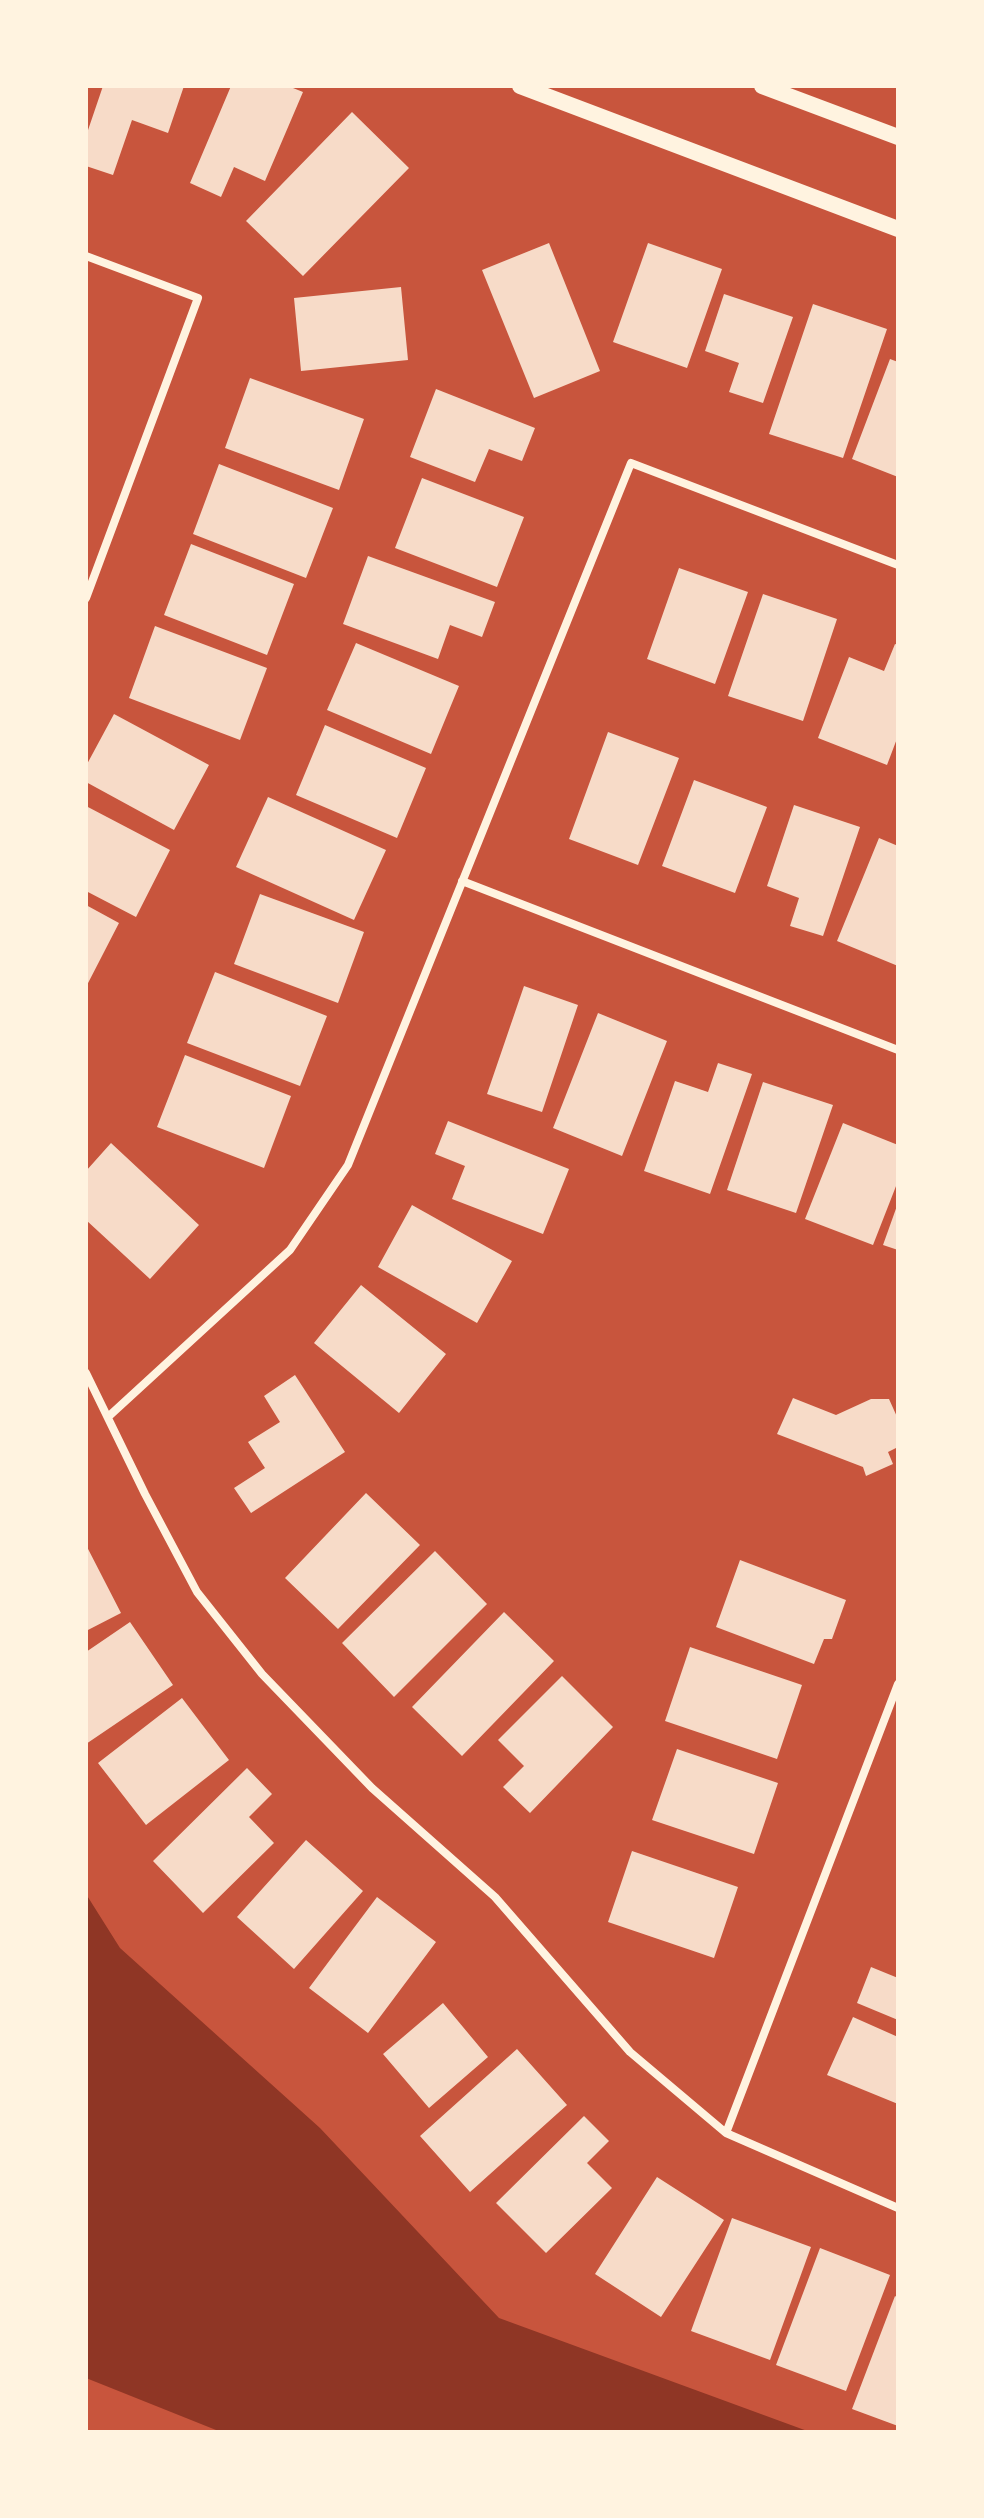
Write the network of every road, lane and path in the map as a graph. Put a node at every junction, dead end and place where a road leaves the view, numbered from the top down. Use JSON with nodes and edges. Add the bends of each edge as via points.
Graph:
{"nodes":[{"id":1,"x":520,"y":86,"type":"edge"},
{"id":2,"x":762,"y":86,"type":"edge"},
{"id":3,"x":898,"y":137,"type":"edge"},
{"id":4,"x":898,"y":229,"type":"edge"},
{"id":5,"x":86,"y":256,"type":"edge"},
{"id":6,"x":898,"y":565,"type":"edge"},
{"id":7,"x":86,"y":598,"type":"edge"},
{"id":8,"x":462,"y":881,"type":"junction"},
{"id":9,"x":898,"y":1050,"type":"edge"},
{"id":10,"x":86,"y":1373,"type":"edge"},
{"id":11,"x":108,"y":1417,"type":"junction"},
{"id":12,"x":898,"y":1684,"type":"edge"},
{"id":13,"x":726,"y":2133,"type":"junction"},
{"id":14,"x":898,"y":2208,"type":"edge"}],
"edges":[{"from":1,"to":4,"type":"main road"},
{"from":2,"to":3,"type":"main road"},
{"from":5,"to":7,"type":"street","via":[[198,298]]},
{"from":6,"to":8,"type":"street","via":[[631,463]]},
{"from":8,"to":9,"type":"street"},
{"from":8,"to":11,"type":"street","via":[[348,1165],[290,1250]]},
{"from":10,"to":11,"type":"street"},
{"from":11,"to":13,"type":"street","via":[[197,1592],[262,1674],[372,1788],[495,1897],[630,2052]]},
{"from":12,"to":13,"type":"street"},
{"from":13,"to":14,"type":"street"}]}
